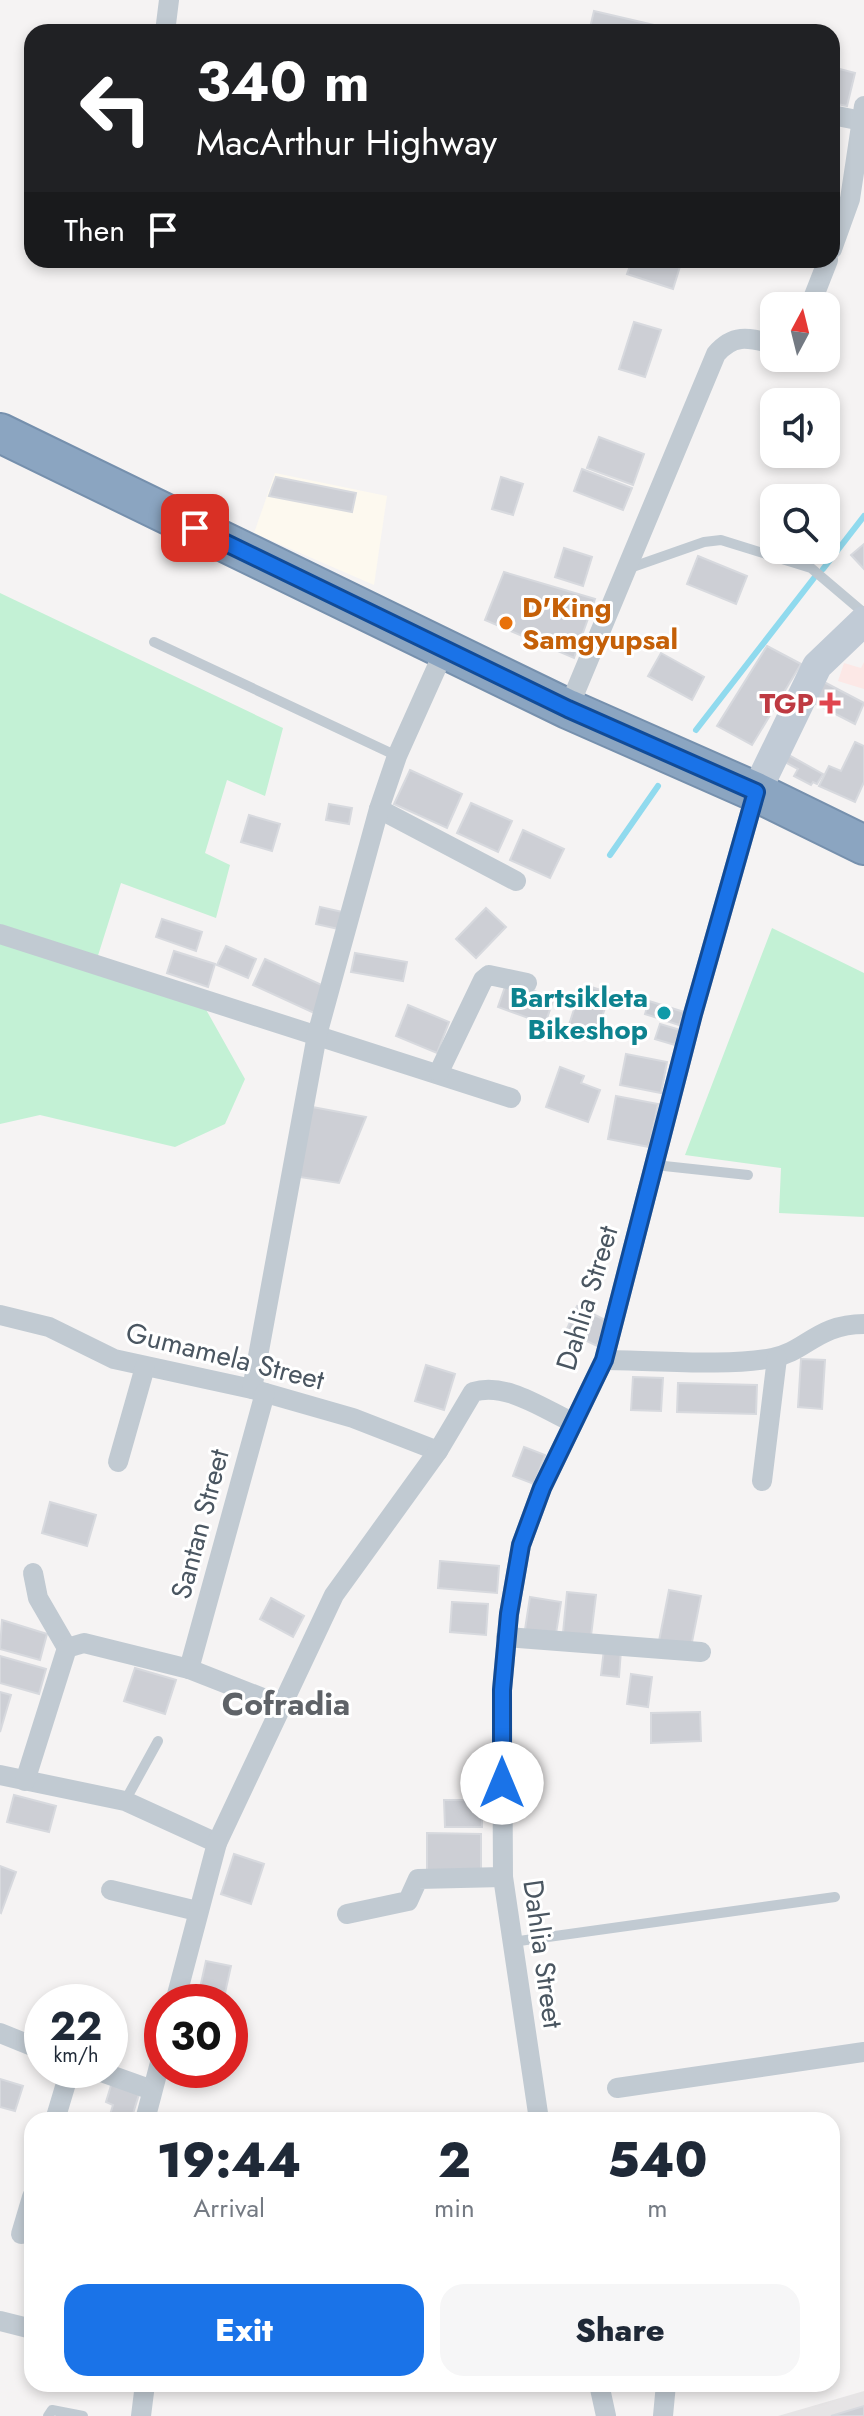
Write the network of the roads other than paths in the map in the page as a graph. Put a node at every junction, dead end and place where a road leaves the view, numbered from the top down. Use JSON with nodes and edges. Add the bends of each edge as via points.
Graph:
{"nodes":[{"id":1,"x":169,"y":0,"type":"edge"},
{"id":2,"x":166,"y":24,"type":"edge"},
{"id":3,"x":863,"y":113,"type":"edge"},
{"id":4,"x":840,"y":114,"type":"edge"},
{"id":5,"x":840,"y":208,"type":"edge"},
{"id":6,"x":825,"y":268,"type":"edge"},
{"id":7,"x":815,"y":292,"type":"edge"},
{"id":8,"x":760,"y":341,"type":"edge"},
{"id":9,"x":0,"y":433,"type":"edge"},
{"id":10,"x":626,"y":569,"type":"junction"},
{"id":11,"x":864,"y":613,"type":"edge"},
{"id":12,"x":864,"y":621,"type":"edge"},
{"id":13,"x":154,"y":642,"type":"dead end"},
{"id":14,"x":445,"y":649,"type":"junction"},
{"id":15,"x":568,"y":709,"type":"junction"},
{"id":16,"x":397,"y":756,"type":"junction"},
{"id":17,"x":756,"y":792,"type":"junction"},
{"id":18,"x":379,"y":809,"type":"junction"},
{"id":19,"x":864,"y":845,"type":"edge"},
{"id":20,"x":516,"y":881,"type":"dead end"},
{"id":21,"x":0,"y":934,"type":"edge"},
{"id":22,"x":527,"y":983,"type":"dead end"},
{"id":23,"x":317,"y":1035,"type":"junction"},
{"id":24,"x":439,"y":1072,"type":"junction"},
{"id":25,"x":511,"y":1098,"type":"dead end"},
{"id":26,"x":655,"y":1165,"type":"junction"},
{"id":27,"x":748,"y":1175,"type":"dead end"},
{"id":28,"x":0,"y":1315,"type":"edge"},
{"id":29,"x":864,"y":1324,"type":"edge"},
{"id":30,"x":777,"y":1358,"type":"junction"},
{"id":31,"x":604,"y":1360,"type":"junction"},
{"id":32,"x":145,"y":1367,"type":"junction"},
{"id":33,"x":258,"y":1391,"type":"junction"},
{"id":34,"x":572,"y":1422,"type":"junction"},
{"id":35,"x":438,"y":1451,"type":"junction"},
{"id":36,"x":118,"y":1462,"type":"dead end"},
{"id":37,"x":762,"y":1481,"type":"dead end"},
{"id":38,"x":33,"y":1573,"type":"dead end"},
{"id":39,"x":506,"y":1637,"type":"junction"},
{"id":40,"x":67,"y":1648,"type":"junction"},
{"id":41,"x":701,"y":1652,"type":"dead end"},
{"id":42,"x":189,"y":1669,"type":"junction"},
{"id":43,"x":283,"y":1706,"type":"junction"},
{"id":44,"x":158,"y":1741,"type":"dead end"},
{"id":45,"x":0,"y":1775,"type":"edge"},
{"id":46,"x":25,"y":1781,"type":"junction"},
{"id":47,"x":125,"y":1801,"type":"junction"},
{"id":48,"x":217,"y":1843,"type":"junction"},
{"id":49,"x":503,"y":1877,"type":"junction"},
{"id":50,"x":111,"y":1890,"type":"dead end"},
{"id":51,"x":835,"y":1897,"type":"dead end"},
{"id":52,"x":197,"y":1911,"type":"junction"},
{"id":53,"x":347,"y":1914,"type":"dead end"},
{"id":54,"x":512,"y":1942,"type":"junction"},
{"id":55,"x":179,"y":1984,"type":"edge"},
{"id":56,"x":0,"y":2033,"type":"edge"},
{"id":57,"x":24,"y":2043,"type":"edge"},
{"id":58,"x":864,"y":2052,"type":"edge"},
{"id":59,"x":128,"y":2081,"type":"edge"},
{"id":60,"x":65,"y":2088,"type":"edge"},
{"id":61,"x":617,"y":2088,"type":"dead end"},
{"id":62,"x":152,"y":2090,"type":"joint"},
{"id":63,"x":57,"y":2112,"type":"edge"},
{"id":64,"x":147,"y":2112,"type":"edge"},
{"id":65,"x":537,"y":2112,"type":"edge"},
{"id":66,"x":24,"y":2224,"type":"edge"},
{"id":67,"x":21,"y":2234,"type":"dead end"},
{"id":68,"x":0,"y":2321,"type":"edge"},
{"id":69,"x":24,"y":2327,"type":"edge"},
{"id":70,"x":144,"y":2392,"type":"edge"},
{"id":71,"x":601,"y":2392,"type":"edge"},
{"id":72,"x":665,"y":2392,"type":"edge"},
{"id":73,"x":48,"y":2416,"type":"edge"},
{"id":74,"x":83,"y":2416,"type":"edge"},
{"id":75,"x":141,"y":2416,"type":"edge"},
{"id":76,"x":606,"y":2416,"type":"edge"},
{"id":77,"x":663,"y":2416,"type":"edge"}],
"edges":[{"from":1,"to":2,"type":"street"},
{"from":3,"to":4,"type":"street"},
{"from":3,"to":5,"type":"street"},
{"from":6,"to":7,"type":"street"},
{"from":8,"to":10,"type":"street","via":[[728,340],[716,354]]},
{"from":9,"to":14,"type":"highway"},
{"from":10,"to":11,"type":"lane","via":[[721,540],[811,568]]},
{"from":10,"to":15,"type":"street"},
{"from":12,"to":17,"type":"street","via":[[817,666]]},
{"from":13,"to":16,"type":"lane"},
{"from":14,"to":15,"type":"highway"},
{"from":14,"to":16,"type":"street","name":"Santan Street"},
{"from":15,"to":17,"type":"highway"},
{"from":16,"to":18,"type":"street","name":"Santan Street"},
{"from":17,"to":19,"type":"highway"},
{"from":17,"to":26,"type":"street","name":"Dahlia Street"},
{"from":18,"to":20,"type":"street"},
{"from":18,"to":23,"type":"street","name":"Santan Street"},
{"from":21,"to":23,"type":"street"},
{"from":22,"to":24,"type":"street","via":[[489,975],[483,980]]},
{"from":23,"to":24,"type":"street"},
{"from":23,"to":33,"type":"street","name":"Santan Street"},
{"from":24,"to":25,"type":"street"},
{"from":26,"to":27,"type":"lane"},
{"from":26,"to":31,"type":"street","name":"Dahlia Street"},
{"from":28,"to":32,"type":"street","name":"Gumamela Street","via":[[49,1327],[114,1359]]},
{"from":29,"to":30,"type":"street","via":[[819,1332]]},
{"from":30,"to":31,"type":"street"},
{"from":30,"to":37,"type":"street"},
{"from":31,"to":34,"type":"street","name":"Dahlia Street"},
{"from":32,"to":33,"type":"street","name":"Gumamela Street"},
{"from":32,"to":36,"type":"street"},
{"from":33,"to":35,"type":"street","name":"Gumamela Street","via":[[353,1418]]},
{"from":33,"to":42,"type":"street","name":"Santan Street"},
{"from":34,"to":35,"type":"street","via":[[490,1387],[473,1392]]},
{"from":34,"to":39,"type":"street","name":"Dahlia Street","via":[[521,1545]]},
{"from":35,"to":43,"type":"street","via":[[334,1595]]},
{"from":38,"to":40,"type":"street","via":[[38,1598]]},
{"from":39,"to":41,"type":"street"},
{"from":39,"to":49,"type":"street","name":"Dahlia Street"},
{"from":40,"to":42,"type":"street","via":[[84,1643]]},
{"from":40,"to":46,"type":"street"},
{"from":42,"to":43,"type":"street"},
{"from":43,"to":48,"type":"street"},
{"from":44,"to":47,"type":"lane"},
{"from":45,"to":46,"type":"street"},
{"from":46,"to":47,"type":"street"},
{"from":47,"to":48,"type":"street"},
{"from":48,"to":52,"type":"street"},
{"from":49,"to":53,"type":"street","via":[[418,1879],[408,1901]]},
{"from":49,"to":54,"type":"street","name":"Dahlia Street"},
{"from":50,"to":52,"type":"street"},
{"from":51,"to":54,"type":"lane"},
{"from":52,"to":55,"type":"street"},
{"from":54,"to":65,"type":"street","name":"Dahlia Street"},
{"from":56,"to":57,"type":"street"},
{"from":58,"to":61,"type":"street"},
{"from":59,"to":62,"type":"street"},
{"from":60,"to":63,"type":"street"},
{"from":62,"to":64,"type":"street"},
{"from":66,"to":67,"type":"street"},
{"from":68,"to":69,"type":"street"},
{"from":70,"to":75,"type":"street"},
{"from":71,"to":76,"type":"street"},
{"from":72,"to":77,"type":"street"},
{"from":73,"to":74,"type":"lane","via":[[52,2410]]}]}
